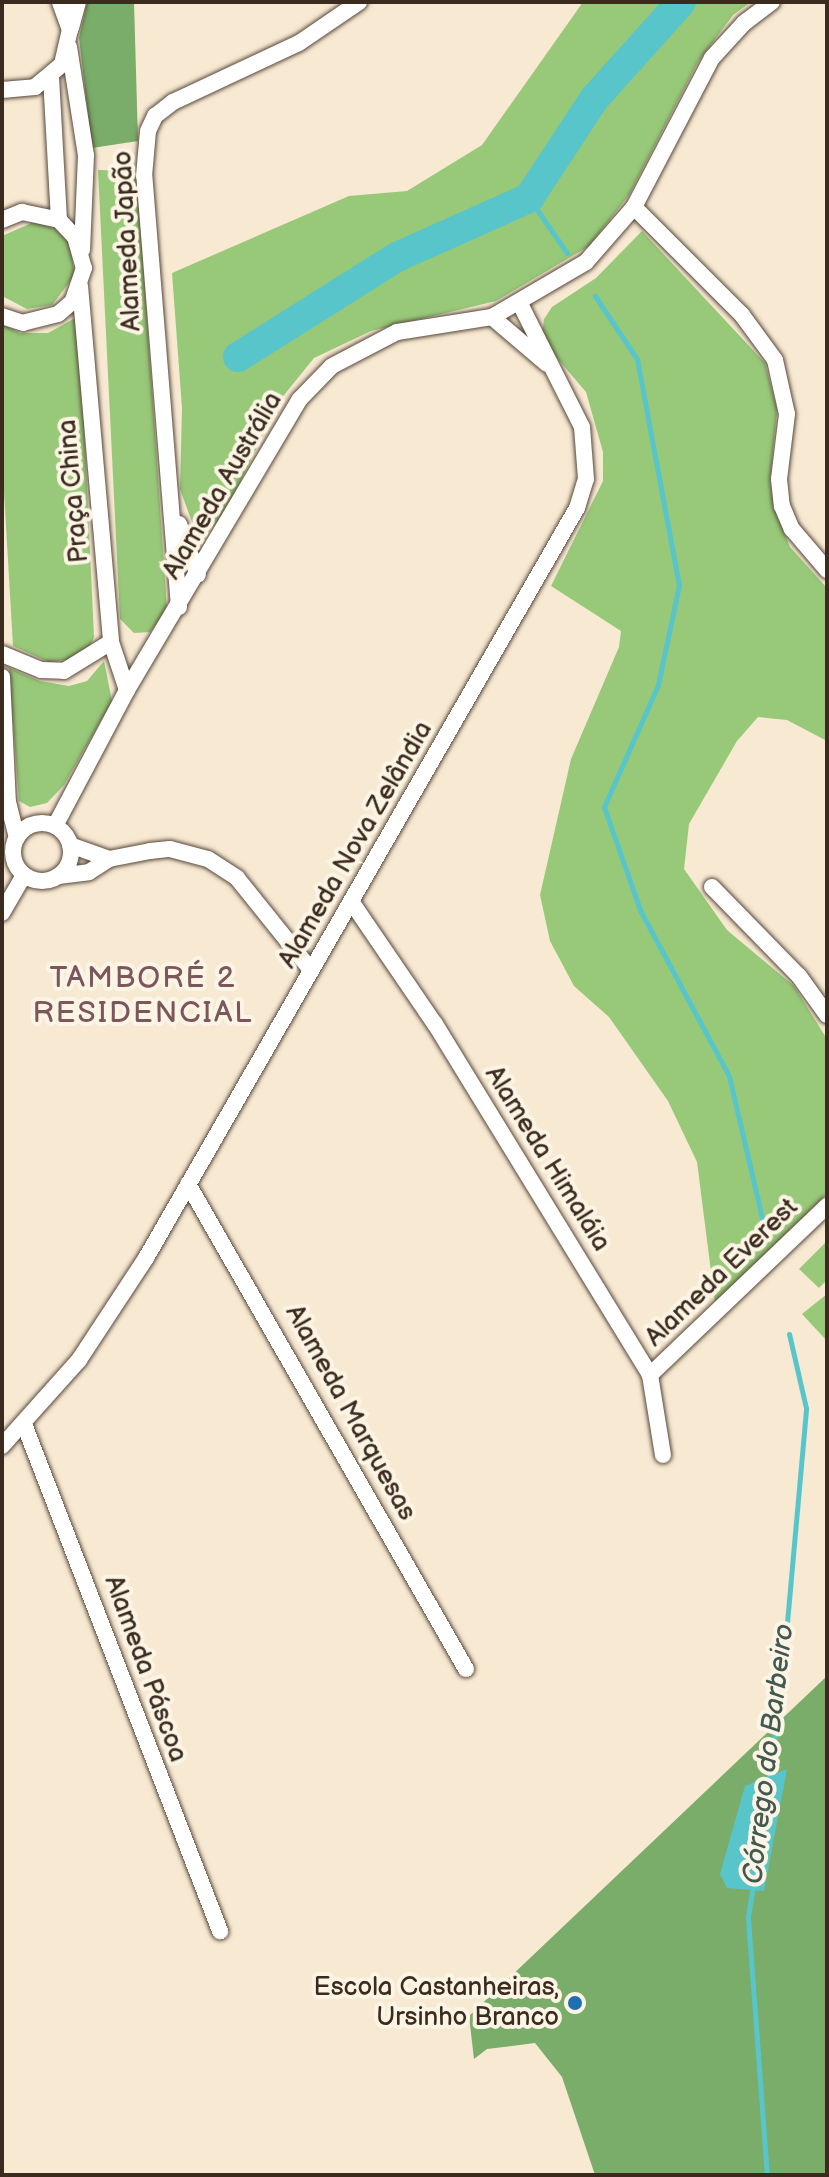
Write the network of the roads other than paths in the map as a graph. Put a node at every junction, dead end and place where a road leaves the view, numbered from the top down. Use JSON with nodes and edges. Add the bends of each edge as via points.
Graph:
{"nodes":[{"id":1,"x":60,"y":2,"type":"edge"},
{"id":2,"x":78,"y":2,"type":"edge"},
{"id":3,"x":359,"y":2,"type":"edge"},
{"id":4,"x":772,"y":2,"type":"edge"},
{"id":5,"x":70,"y":30,"type":"junction"},
{"id":6,"x":69,"y":47,"type":"junction"},
{"id":7,"x":51,"y":77,"type":"junction"},
{"id":8,"x":2,"y":90,"type":"edge"},
{"id":9,"x":634,"y":207,"type":"junction"},
{"id":10,"x":2,"y":220,"type":"edge"},
{"id":11,"x":59,"y":220,"type":"junction"},
{"id":12,"x":82,"y":252,"type":"junction"},
{"id":13,"x":80,"y":286,"type":"junction"},
{"id":14,"x":519,"y":302,"type":"junction"},
{"id":15,"x":2,"y":316,"type":"edge"},
{"id":16,"x":492,"y":317,"type":"junction"},
{"id":17,"x":548,"y":365,"type":"junction"},
{"id":18,"x":172,"y":504,"type":"junction"},
{"id":19,"x":827,"y":570,"type":"edge"},
{"id":20,"x":198,"y":575,"type":"junction"},
{"id":21,"x":179,"y":607,"type":"junction"},
{"id":22,"x":111,"y":642,"type":"junction"},
{"id":23,"x":2,"y":654,"type":"edge"},
{"id":24,"x":2,"y":677,"type":"edge"},
{"id":25,"x":127,"y":690,"type":"junction"},
{"id":26,"x":55,"y":826,"type":"junction"},
{"id":27,"x":17,"y":838,"type":"junction"},
{"id":28,"x":70,"y":845,"type":"junction"},
{"id":29,"x":109,"y":859,"type":"junction"},
{"id":30,"x":24,"y":875,"type":"junction"},
{"id":31,"x":58,"y":876,"type":"junction"},
{"id":32,"x":712,"y":887,"type":"dead end"},
{"id":33,"x":353,"y":904,"type":"junction"},
{"id":34,"x":2,"y":913,"type":"edge"},
{"id":35,"x":311,"y":970,"type":"junction"},
{"id":36,"x":827,"y":1015,"type":"edge"},
{"id":37,"x":188,"y":1184,"type":"junction"},
{"id":38,"x":827,"y":1206,"type":"edge"},
{"id":39,"x":650,"y":1375,"type":"junction"},
{"id":40,"x":24,"y":1424,"type":"junction"},
{"id":41,"x":2,"y":1446,"type":"edge"},
{"id":42,"x":663,"y":1455,"type":"dead end"},
{"id":43,"x":466,"y":1669,"type":"dead end"},
{"id":44,"x":220,"y":1931,"type":"dead end"}],
"edges":[{"from":1,"to":5,"type":"street","name":"Praça China"},
{"from":2,"to":5,"type":"street","name":"Praça China"},
{"from":3,"to":18,"type":"street","name":"Alameda Japão","via":[[299,43],[173,102],[155,116],[148,131],[144,176]]},
{"from":4,"to":9,"type":"street","name":"Alameda Austrália","via":[[712,58]]},
{"from":5,"to":6,"type":"street","name":"Praça China"},
{"from":6,"to":7,"type":"street","name":"Praça China"},
{"from":6,"to":12,"type":"street","name":"Praça China","via":[[86,155]]},
{"from":7,"to":8,"type":"street","via":[[35,87]]},
{"from":7,"to":11,"type":"street"},
{"from":9,"to":14,"type":"street","name":"Alameda Austrália","via":[[586,262]]},
{"from":9,"to":19,"type":"street","via":[[742,315],[775,360],[787,414],[779,479],[782,506],[792,529]]},
{"from":10,"to":11,"type":"street","via":[[22,212]]},
{"from":11,"to":12,"type":"street"},
{"from":12,"to":13,"type":"street","name":"Praça China"},
{"from":13,"to":15,"type":"street","via":[[65,308],[41,321],[23,323]]},
{"from":13,"to":22,"type":"street","name":"Praça China"},
{"from":14,"to":16,"type":"street","name":"Alameda Austrália"},
{"from":14,"to":17,"type":"street","name":"Alameda Nova Zelândia"},
{"from":16,"to":17,"type":"street","name":"Alameda Nova Zelândia"},
{"from":16,"to":20,"type":"street","name":"Alameda Austrália","via":[[397,332],[332,366],[281,425]]},
{"from":17,"to":33,"type":"street","name":"Alameda Nova Zelândia","via":[[582,427],[586,479],[577,508]]},
{"from":18,"to":20,"type":"street","name":"Alameda Japão"},
{"from":18,"to":21,"type":"street","name":"Alameda Japão"},
{"from":20,"to":21,"type":"street","name":"Alameda Austrália"},
{"from":21,"to":25,"type":"street","name":"Alameda Austrália"},
{"from":22,"to":23,"type":"street","via":[[64,671],[41,670]]},
{"from":22,"to":25,"type":"street","name":"Praça China"},
{"from":24,"to":27,"type":"street","via":[[8,802]]},
{"from":25,"to":26,"type":"street","name":"Alameda Austrália"},
{"from":26,"to":27,"type":"street","via":[[33,824]]},
{"from":26,"to":28,"type":"street"},
{"from":27,"to":30,"type":"street","via":[[15,862]]},
{"from":28,"to":29,"type":"street"},
{"from":28,"to":31,"type":"street","via":[[70,859]]},
{"from":29,"to":31,"type":"street","via":[[89,872]]},
{"from":29,"to":35,"type":"street","via":[[170,849],[217,864],[251,893]]},
{"from":30,"to":31,"type":"street","via":[[41,881]]},
{"from":30,"to":34,"type":"street"},
{"from":32,"to":36,"type":"street","via":[[799,976]]},
{"from":33,"to":35,"type":"street","name":"Alameda Nova Zelândia"},
{"from":33,"to":39,"type":"street","name":"Alameda Himaláia","via":[[435,1024]]},
{"from":35,"to":37,"type":"street","name":"Alameda Nova Zelândia"},
{"from":37,"to":40,"type":"street","name":"Alameda Nova Zelândia","via":[[111,1315]]},
{"from":37,"to":43,"type":"street","name":"Alameda Marquesas","via":[[254,1291]]},
{"from":38,"to":39,"type":"street","name":"Alameda Everest"},
{"from":39,"to":42,"type":"street","name":"Alameda Himaláia"},
{"from":40,"to":41,"type":"street","name":"Alameda Nova Zelândia"},
{"from":40,"to":44,"type":"street","name":"Alameda Páscoa"}]}
